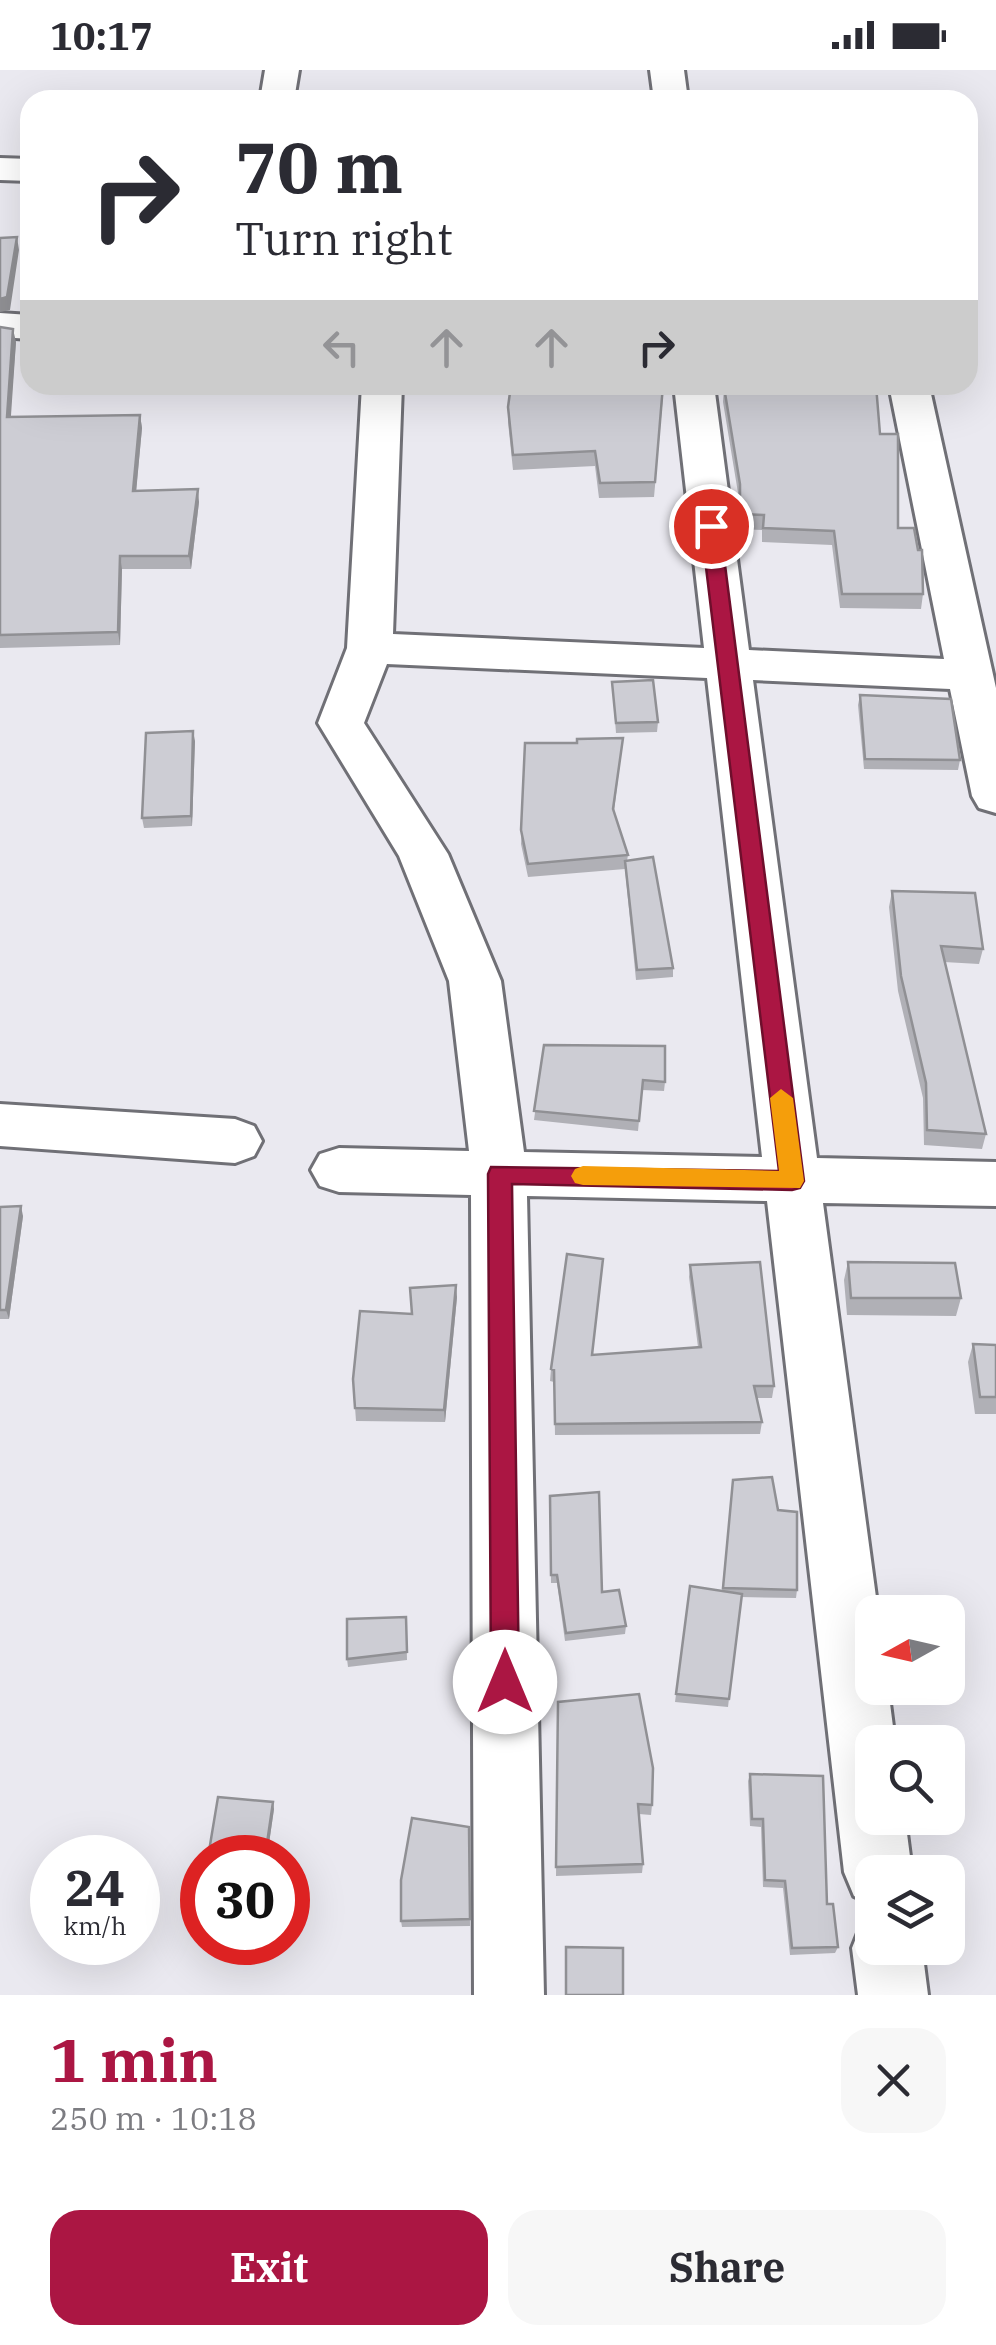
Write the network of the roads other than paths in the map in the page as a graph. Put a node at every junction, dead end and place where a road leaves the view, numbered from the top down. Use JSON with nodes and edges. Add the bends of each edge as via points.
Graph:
{"nodes":[{"id":1,"x":382,"y":395,"type":"edge"},
{"id":2,"x":695,"y":395,"type":"edge"},
{"id":3,"x":911,"y":395,"type":"edge"},
{"id":4,"x":370,"y":648,"type":"junction"},
{"id":5,"x":728,"y":667,"type":"junction"},
{"id":6,"x":970,"y":675,"type":"junction"},
{"id":7,"x":996,"y":796,"type":"edge"},
{"id":8,"x":0,"y":1125,"type":"edge"},
{"id":9,"x":235,"y":1141,"type":"dead end"},
{"id":10,"x":340,"y":1170,"type":"dead end"},
{"id":11,"x":500,"y":1174,"type":"junction"},
{"id":12,"x":792,"y":1181,"type":"junction"},
{"id":13,"x":996,"y":1184,"type":"edge"},
{"id":14,"x":876,"y":1855,"type":"edge"},
{"id":15,"x":889,"y":1965,"type":"edge"},
{"id":16,"x":508,"y":1995,"type":"edge"},
{"id":17,"x":893,"y":1995,"type":"edge"}],
"edges":[{"from":1,"to":4,"type":"street"},
{"from":2,"to":5,"type":"street"},
{"from":3,"to":6,"type":"street"},
{"from":4,"to":5,"type":"street"},
{"from":4,"to":11,"type":"street","via":[[341,723],[423,854],[475,981]]},
{"from":5,"to":6,"type":"street"},
{"from":5,"to":12,"type":"street"},
{"from":6,"to":7,"type":"street"},
{"from":8,"to":9,"type":"street"},
{"from":10,"to":11,"type":"street"},
{"from":11,"to":12,"type":"street"},
{"from":11,"to":16,"type":"street"},
{"from":12,"to":13,"type":"street"},
{"from":12,"to":14,"type":"street"},
{"from":15,"to":17,"type":"street"}]}
